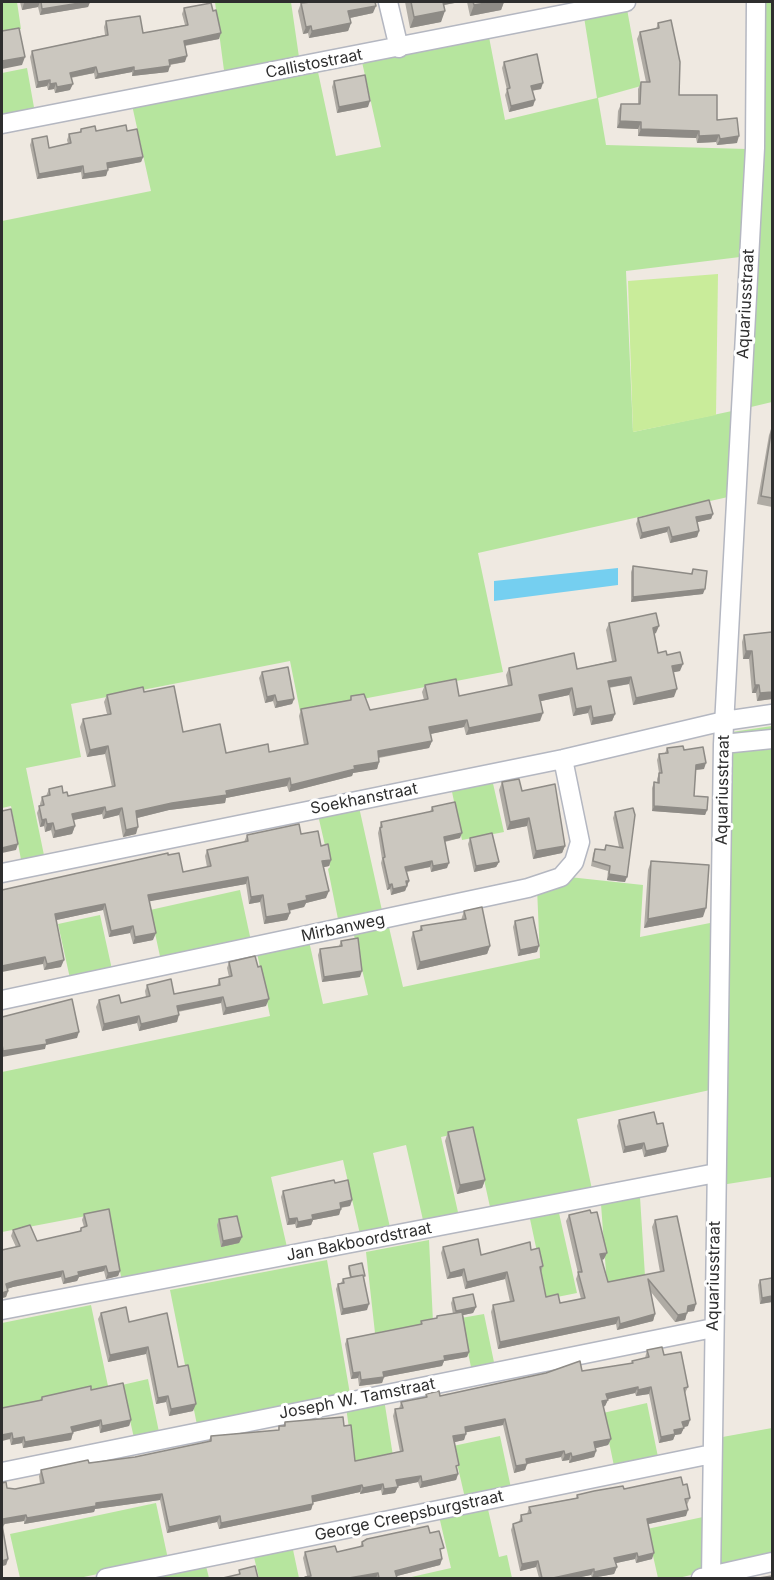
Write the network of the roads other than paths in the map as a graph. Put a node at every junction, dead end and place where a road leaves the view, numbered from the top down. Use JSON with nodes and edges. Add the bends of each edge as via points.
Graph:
{"nodes":[{"id":1,"x":388,"y":2,"type":"edge"},
{"id":2,"x":626,"y":2,"type":"edge"},
{"id":3,"x":756,"y":2,"type":"edge"},
{"id":4,"x":399,"y":48,"type":"junction"},
{"id":5,"x":2,"y":124,"type":"edge"},
{"id":6,"x":772,"y":714,"type":"edge"},
{"id":7,"x":746,"y":718,"type":"junction"},
{"id":8,"x":724,"y":721,"type":"junction"},
{"id":9,"x":772,"y":739,"type":"edge"},
{"id":10,"x":748,"y":742,"type":"junction"},
{"id":11,"x":723,"y":744,"type":"junction"},
{"id":12,"x":563,"y":759,"type":"junction"},
{"id":13,"x":2,"y":873,"type":"edge"},
{"id":14,"x":2,"y":1000,"type":"edge"},
{"id":15,"x":716,"y":1173,"type":"junction"},
{"id":16,"x":2,"y":1310,"type":"edge"},
{"id":17,"x":713,"y":1328,"type":"junction"},
{"id":18,"x":712,"y":1454,"type":"junction"},
{"id":19,"x":2,"y":1472,"type":"edge"},
{"id":20,"x":772,"y":1562,"type":"edge"},
{"id":21,"x":106,"y":1578,"type":"edge"},
{"id":22,"x":707,"y":1578,"type":"edge"}],
"edges":[{"from":1,"to":4,"type":"street"},
{"from":2,"to":4,"type":"street","name":"Callistostraat"},
{"from":3,"to":8,"type":"street","name":"Aquariusstraat","via":[[755,148]]},
{"from":4,"to":5,"type":"street","name":"Callistostraat"},
{"from":6,"to":7,"type":"street","name":"Soekhanstraat"},
{"from":7,"to":8,"type":"street","name":"Soekhanstraat"},
{"from":7,"to":10,"type":"street"},
{"from":8,"to":11,"type":"street","name":"Aquariusstraat"},
{"from":8,"to":12,"type":"street","name":"Soekhanstraat"},
{"from":9,"to":10,"type":"street"},
{"from":10,"to":11,"type":"street"},
{"from":11,"to":15,"type":"street","name":"Aquariusstraat"},
{"from":12,"to":13,"type":"street","name":"Soekhanstraat"},
{"from":12,"to":14,"type":"street","name":"Mirbanweg","via":[[580,842],[574,862],[561,877],[517,891]]},
{"from":15,"to":16,"type":"street","name":"Jan Bakboordstraat"},
{"from":15,"to":17,"type":"street","name":"Aquariusstraat"},
{"from":17,"to":18,"type":"street","name":"Aquariusstraat"},
{"from":17,"to":19,"type":"street","name":"Joseph W. Tamstraat"},
{"from":18,"to":21,"type":"street","name":"George Creepsburgstraat"},
{"from":18,"to":22,"type":"street","name":"Aquariusstraat"},
{"from":20,"to":22,"type":"street"}]}
